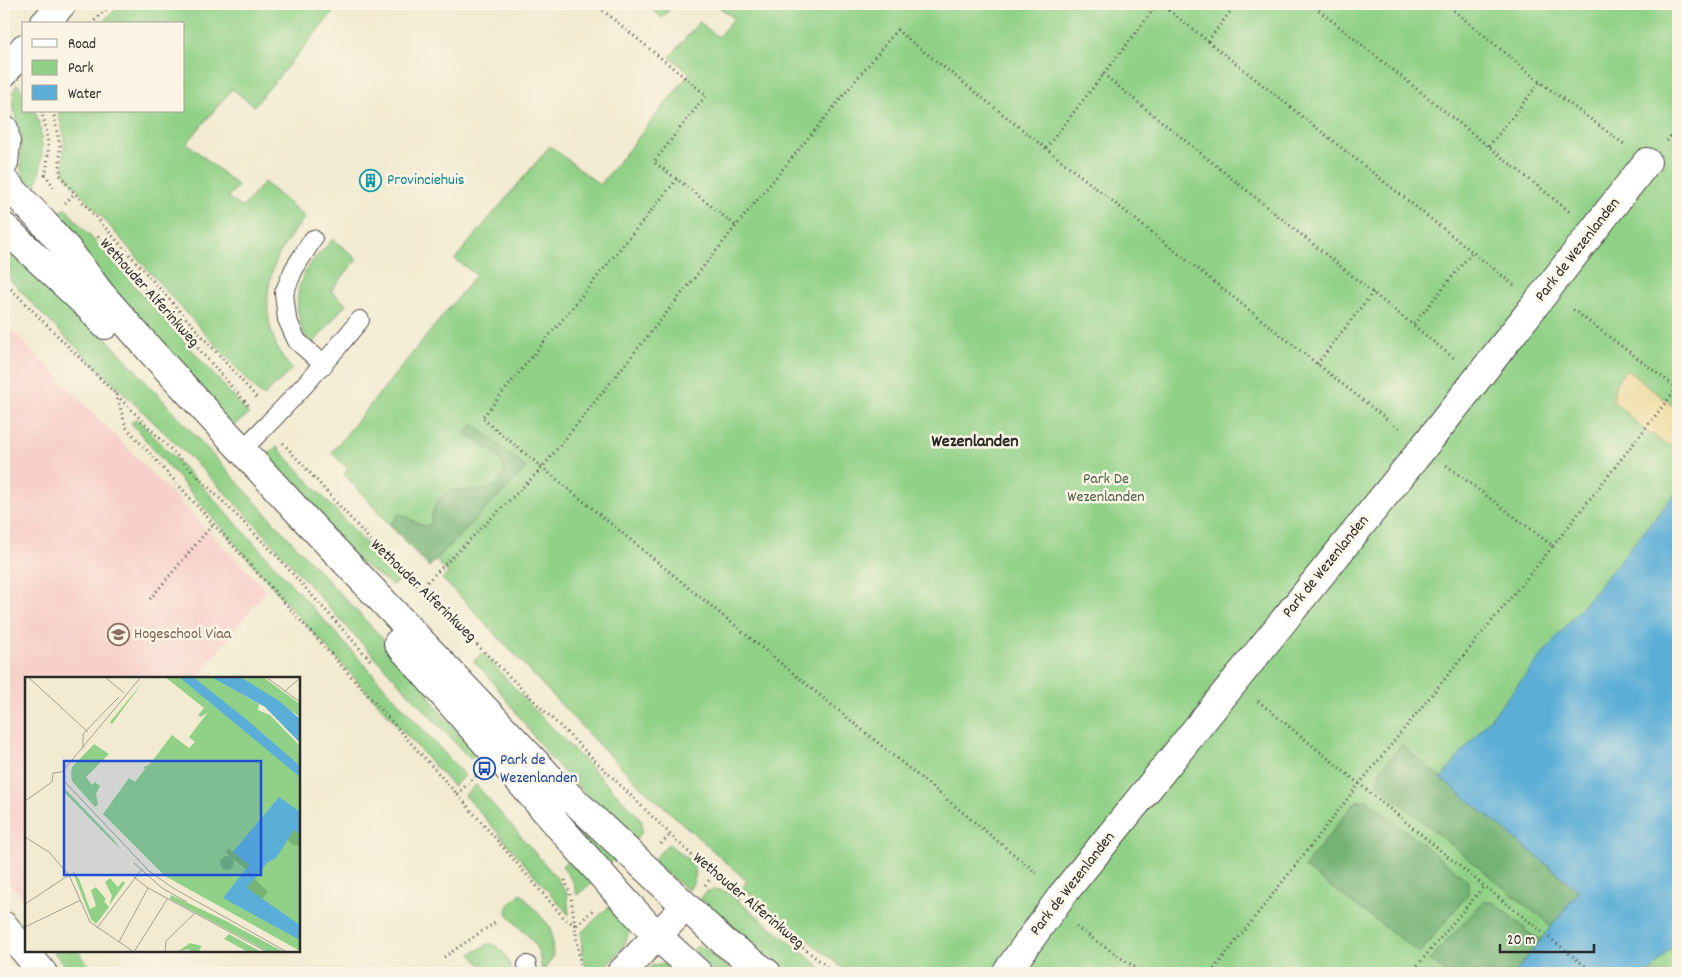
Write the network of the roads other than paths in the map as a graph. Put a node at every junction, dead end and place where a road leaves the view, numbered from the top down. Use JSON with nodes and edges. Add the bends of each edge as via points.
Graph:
{"nodes":[{"id":1,"x":62,"y":4,"type":"edge"},
{"id":2,"x":46,"y":22,"type":"edge"},
{"id":3,"x":22,"y":50,"type":"edge"},
{"id":4,"x":4,"y":73,"type":"edge"},
{"id":5,"x":4,"y":129,"type":"edge"},
{"id":6,"x":1647,"y":162,"type":"road end"},
{"id":7,"x":4,"y":163,"type":"edge"},
{"id":8,"x":4,"y":181,"type":"edge"},
{"id":9,"x":4,"y":227,"type":"edge"},
{"id":10,"x":313,"y":239,"type":"dead end"},
{"id":11,"x":360,"y":320,"type":"dead end"},
{"id":12,"x":324,"y":365,"type":"junction"},
{"id":13,"x":242,"y":450,"type":"junction"},
{"id":14,"x":686,"y":906,"type":"junction"},
{"id":15,"x":4,"y":926,"type":"edge"},
{"id":16,"x":657,"y":936,"type":"junction"},
{"id":17,"x":25,"y":952,"type":"edge"},
{"id":18,"x":25,"y":952,"type":"edge"},
{"id":19,"x":42,"y":973,"type":"edge"},
{"id":20,"x":621,"y":973,"type":"edge"},
{"id":21,"x":698,"y":973,"type":"edge"},
{"id":22,"x":767,"y":973,"type":"edge"},
{"id":23,"x":1006,"y":973,"type":"edge"}],
"edges":[{"from":1,"to":2,"type":"main road"},
{"from":3,"to":4,"type":"main road"},
{"from":5,"to":7,"type":"main road"},
{"from":6,"to":23,"type":"main road","name":"Park de Wezenlanden","via":[[1423,448],[1057,902]]},
{"from":8,"to":13,"type":"main road","name":"Wethouder Alferinkweg"},
{"from":9,"to":16,"type":"main road","via":[[89,307],[359,598]]},
{"from":10,"to":12,"type":"lane","via":[[294,269],[284,293],[287,319],[297,341]]},
{"from":11,"to":12,"type":"lane"},
{"from":12,"to":13,"type":"lane"},
{"from":13,"to":14,"type":"main road","name":"Wethouder Alferinkweg","via":[[553,781]]},
{"from":14,"to":16,"type":"main road"},
{"from":14,"to":22,"type":"main road","name":"Wethouder Alferinkweg","via":[[724,942]]},
{"from":15,"to":18,"type":"main road"},
{"from":16,"to":20,"type":"main road"},
{"from":16,"to":21,"type":"main road"},
{"from":17,"to":19,"type":"main road"}]}
